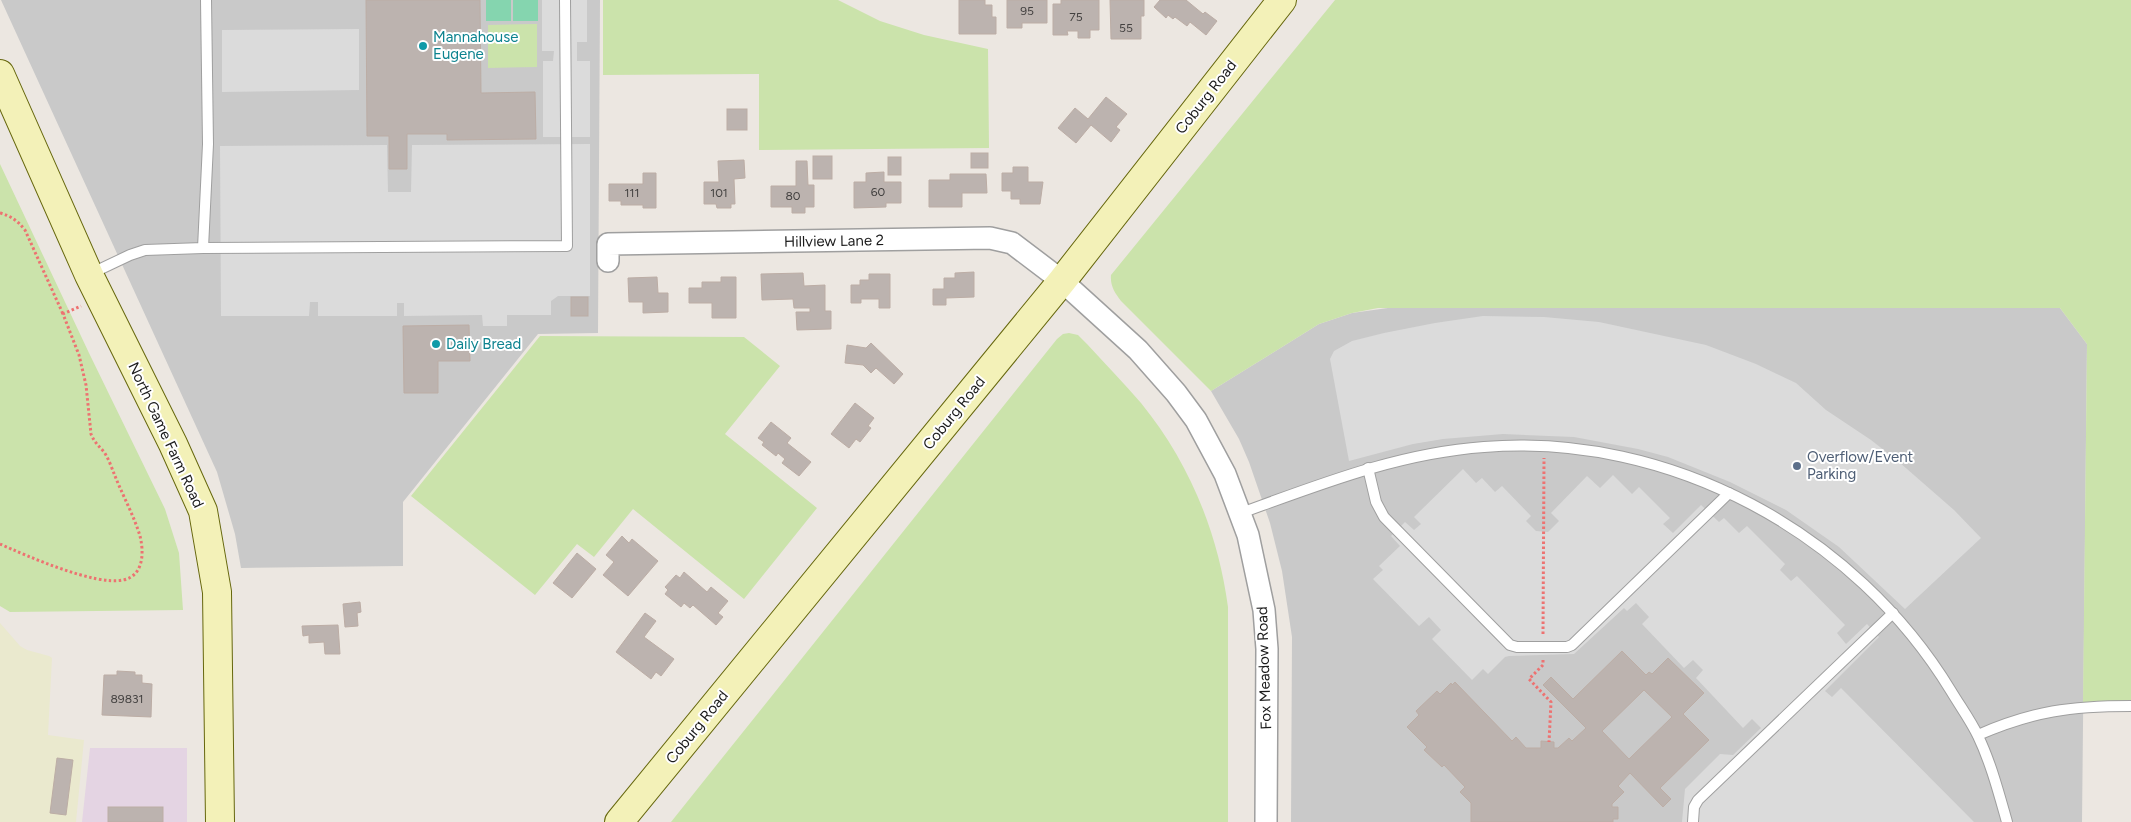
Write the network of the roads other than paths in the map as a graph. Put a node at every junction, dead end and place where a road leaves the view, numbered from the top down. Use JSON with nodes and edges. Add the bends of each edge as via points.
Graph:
{"nodes":[{"id":1,"x":206,"y":0,"type":"edge"},
{"id":2,"x":565,"y":0,"type":"edge"},
{"id":3,"x":1276,"y":2,"type":"edge"},
{"id":4,"x":0,"y":74,"type":"edge"},
{"id":5,"x":203,"y":248,"type":"junction"},
{"id":6,"x":608,"y":261,"type":"dead end"},
{"id":7,"x":1062,"y":281,"type":"junction"},
{"id":8,"x":94,"y":286,"type":"junction"},
{"id":9,"x":1368,"y":468,"type":"junction"},
{"id":10,"x":1729,"y":493,"type":"junction"},
{"id":11,"x":1241,"y":512,"type":"junction"},
{"id":12,"x":1892,"y":613,"type":"junction"},
{"id":13,"x":2131,"y":706,"type":"edge"},
{"id":14,"x":1978,"y":735,"type":"junction"},
{"id":15,"x":220,"y":822,"type":"edge"},
{"id":16,"x":618,"y":822,"type":"edge"},
{"id":17,"x":1266,"y":822,"type":"edge"},
{"id":18,"x":1693,"y":822,"type":"edge"},
{"id":19,"x":2008,"y":822,"type":"edge"}],
"edges":[{"from":1,"to":5,"type":"lane","via":[[208,144]]},
{"from":2,"to":5,"type":"lane","via":[[567,246]]},
{"from":3,"to":7,"type":"main road","name":"Coburg Road"},
{"from":4,"to":8,"type":"main road","name":"North Game Farm Road"},
{"from":5,"to":8,"type":"lane","via":[[145,250],[130,255]]},
{"from":6,"to":7,"type":"street","name":"Hillview Lane 2","via":[[608,244],[990,238],[1012,243]]},
{"from":7,"to":11,"type":"street","name":"Fox Meadow Road","via":[[1138,350],[1176,393],[1210,444]]},
{"from":7,"to":16,"type":"main road","name":"Coburg Road"},
{"from":8,"to":15,"type":"main road","name":"North Game Farm Road","via":[[203,511],[217,592]]},
{"from":9,"to":10,"type":"lane","via":[[1418,455],[1465,448],[1545,447],[1644,462],[1676,471]]},
{"from":9,"to":10,"type":"lane","via":[[1381,512],[1510,645],[1517,647],[1572,646]]},
{"from":9,"to":11,"type":"lane"},
{"from":10,"to":12,"type":"lane","via":[[1769,513],[1821,548],[1860,580]]},
{"from":11,"to":17,"type":"street","name":"Fox Meadow Road","via":[[1259,582],[1266,628]]},
{"from":12,"to":14,"type":"lane","via":[[1927,654]]},
{"from":12,"to":18,"type":"lane","via":[[1698,800]]},
{"from":13,"to":14,"type":"lane","via":[[2038,713]]},
{"from":14,"to":19,"type":"lane"}]}
